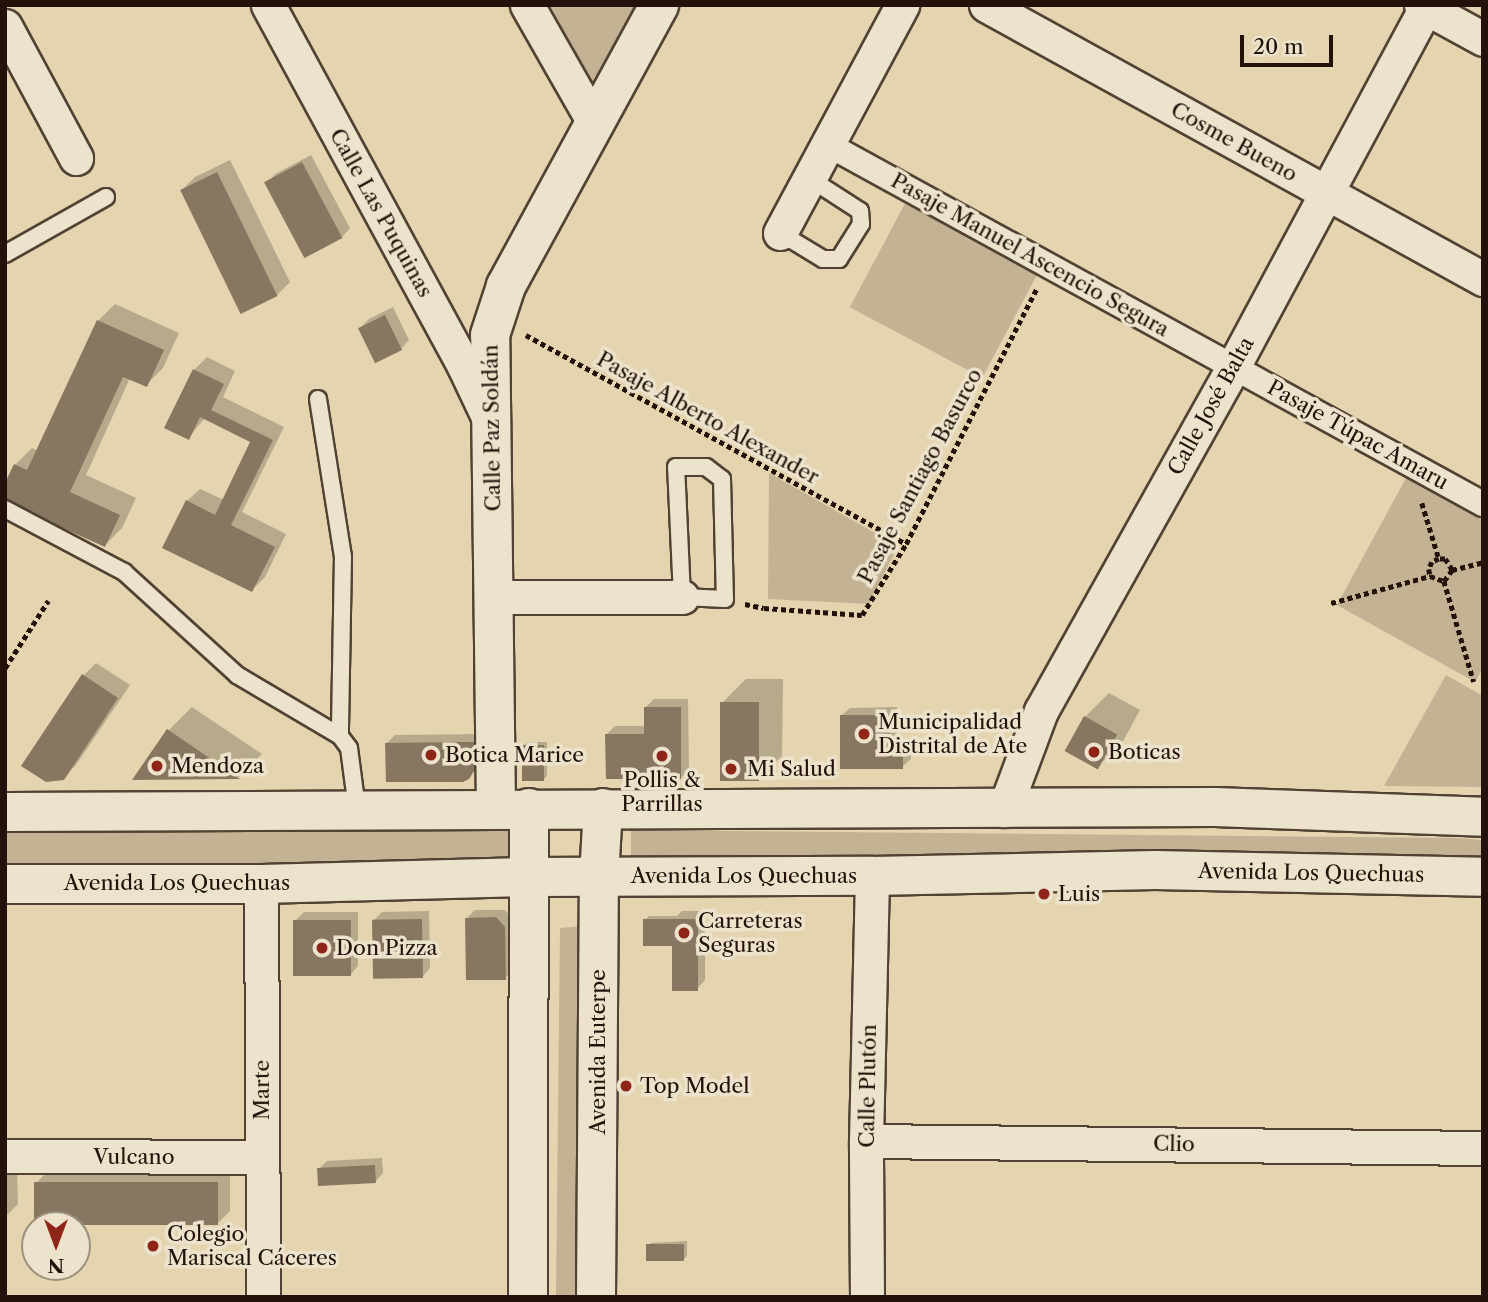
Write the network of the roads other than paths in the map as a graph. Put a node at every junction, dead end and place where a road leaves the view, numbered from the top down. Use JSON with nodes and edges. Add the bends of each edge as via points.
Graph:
{"nodes":[{"id":1,"x":268,"y":5,"type":"edge"},
{"id":2,"x":527,"y":5,"type":"edge"},
{"id":3,"x":659,"y":5,"type":"edge"},
{"id":4,"x":902,"y":5,"type":"edge"},
{"id":5,"x":986,"y":5,"type":"edge"},
{"id":6,"x":1425,"y":6,"type":"edge"},
{"id":7,"x":1483,"y":39,"type":"edge"},
{"id":8,"x":9,"y":45,"type":"edge"},
{"id":9,"x":594,"y":124,"type":"junction"},
{"id":10,"x":827,"y":144,"type":"junction"},
{"id":11,"x":76,"y":158,"type":"dead end"},
{"id":12,"x":809,"y":178,"type":"junction"},
{"id":13,"x":1326,"y":193,"type":"junction"},
{"id":14,"x":106,"y":197,"type":"dead end"},
{"id":15,"x":780,"y":233,"type":"joint"},
{"id":16,"x":5,"y":254,"type":"edge"},
{"id":17,"x":1483,"y":279,"type":"edge"},
{"id":18,"x":1233,"y":367,"type":"junction"},
{"id":19,"x":318,"y":398,"type":"dead end"},
{"id":20,"x":491,"y":423,"type":"junction"},
{"id":21,"x":1483,"y":504,"type":"edge"},
{"id":22,"x":5,"y":509,"type":"edge"},
{"id":23,"x":493,"y":597,"type":"junction"},
{"id":24,"x":682,"y":597,"type":"junction"},
{"id":25,"x":340,"y":736,"type":"junction"},
{"id":26,"x":512,"y":808,"type":"junction"},
{"id":27,"x":603,"y":808,"type":"junction"},
{"id":28,"x":357,"y":809,"type":"junction"},
{"id":29,"x":1004,"y":810,"type":"junction"},
{"id":30,"x":5,"y":812,"type":"edge"},
{"id":31,"x":1483,"y":817,"type":"edge"},
{"id":32,"x":872,"y":876,"type":"junction"},
{"id":33,"x":528,"y":877,"type":"junction"},
{"id":34,"x":599,"y":877,"type":"junction"},
{"id":35,"x":1483,"y":877,"type":"edge"},
{"id":36,"x":5,"y":884,"type":"edge"},
{"id":37,"x":261,"y":884,"type":"junction"},
{"id":38,"x":866,"y":1141,"type":"junction"},
{"id":39,"x":1483,"y":1148,"type":"edge"},
{"id":40,"x":5,"y":1156,"type":"edge"},
{"id":41,"x":262,"y":1157,"type":"junction"},
{"id":42,"x":263,"y":1297,"type":"edge"},
{"id":43,"x":528,"y":1297,"type":"edge"},
{"id":44,"x":596,"y":1297,"type":"edge"},
{"id":45,"x":867,"y":1297,"type":"edge"}],
"edges":[{"from":1,"to":20,"type":"street","name":"Calle Las Puquinas"},
{"from":2,"to":9,"type":"street"},
{"from":3,"to":9,"type":"main road","name":"Calle Paz Soldán"},
{"from":4,"to":10,"type":"street"},
{"from":5,"to":13,"type":"street","name":"Cosme Bueno"},
{"from":6,"to":7,"type":"street"},
{"from":6,"to":13,"type":"street","name":"Calle José Balta"},
{"from":8,"to":11,"type":"street"},
{"from":9,"to":20,"type":"main road","name":"Calle Paz Soldán","via":[[506,286],[490,335]]},
{"from":10,"to":12,"type":"street"},
{"from":10,"to":18,"type":"street","name":"Pasaje Manuel Ascencio Segura"},
{"from":12,"to":15,"type":"street"},
{"from":12,"to":15,"type":"lane","via":[[860,211],[861,225],[839,259],[823,259]]},
{"from":13,"to":17,"type":"street","name":"Cosme Bueno"},
{"from":13,"to":18,"type":"street","name":"Calle José Balta"},
{"from":14,"to":16,"type":"lane"},
{"from":18,"to":21,"type":"street","name":"Pasaje Túpac Amaru"},
{"from":18,"to":29,"type":"street","name":"Calle José Balta","via":[[1041,711]]},
{"from":19,"to":25,"type":"lane","via":[[343,556]]},
{"from":20,"to":23,"type":"main road","name":"Calle Paz Soldán"},
{"from":22,"to":25,"type":"lane","via":[[124,572],[237,675]]},
{"from":23,"to":24,"type":"street"},
{"from":23,"to":26,"type":"main road","name":"Calle Paz Soldán"},
{"from":24,"to":24,"type":"lane","via":[[725,599],[722,479],[706,467],[676,467]]},
{"from":25,"to":28,"type":"lane","via":[[349,748]]},
{"from":26,"to":27,"type":"main road"},
{"from":26,"to":28,"type":"main road"},
{"from":26,"to":33,"type":"main road"},
{"from":27,"to":29,"type":"main road"},
{"from":27,"to":34,"type":"main road","name":"Avenida Euterpe"},
{"from":28,"to":30,"type":"main road"},
{"from":29,"to":31,"type":"main road","via":[[1215,807]]},
{"from":32,"to":34,"type":"main road","name":"Avenida Los Quechuas"},
{"from":32,"to":35,"type":"main road","name":"Avenida Los Quechuas","via":[[1155,870]]},
{"from":32,"to":38,"type":"street","name":"Calle Plutón"},
{"from":33,"to":34,"type":"main road","name":"Avenida Los Quechuas"},
{"from":33,"to":37,"type":"main road","name":"Avenida Los Quechuas"},
{"from":33,"to":43,"type":"main road"},
{"from":34,"to":44,"type":"main road","name":"Avenida Euterpe"},
{"from":36,"to":37,"type":"main road","name":"Avenida Los Quechuas"},
{"from":37,"to":41,"type":"street","name":"Marte"},
{"from":38,"to":39,"type":"street","name":"Clio"},
{"from":38,"to":45,"type":"street","name":"Calle Plutón"},
{"from":40,"to":41,"type":"street","name":"Vulcano"},
{"from":41,"to":42,"type":"street","name":"Marte"}]}
